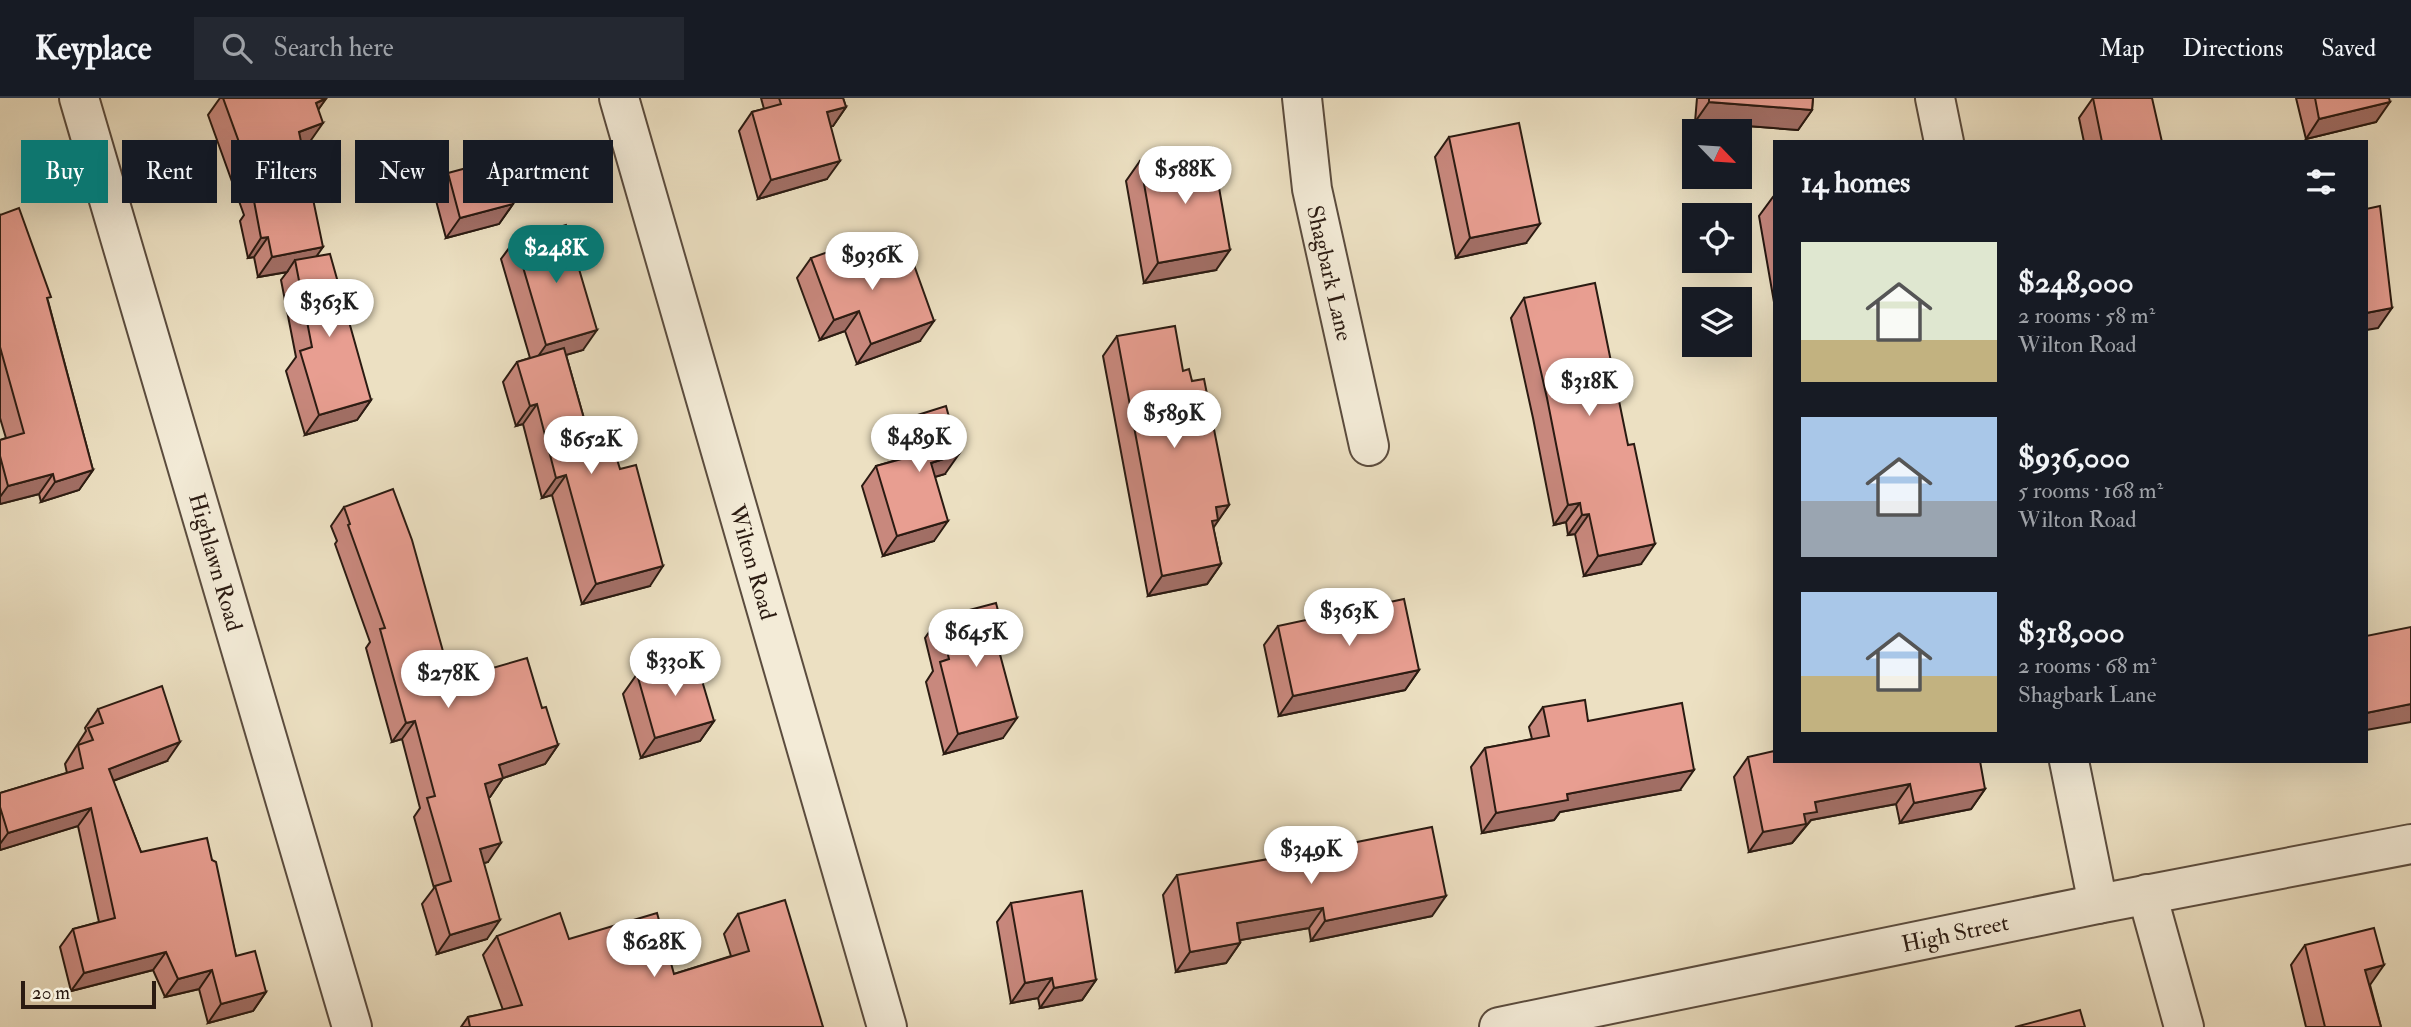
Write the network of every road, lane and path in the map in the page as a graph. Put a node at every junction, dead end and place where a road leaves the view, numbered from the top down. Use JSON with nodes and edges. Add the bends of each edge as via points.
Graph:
{"nodes":[{"id":1,"x":79,"y":98,"type":"edge"},
{"id":2,"x":619,"y":98,"type":"edge"},
{"id":3,"x":1302,"y":98,"type":"edge"},
{"id":4,"x":1935,"y":98,"type":"edge"},
{"id":5,"x":1944,"y":140,"type":"edge"},
{"id":6,"x":1369,"y":446,"type":"dead end"},
{"id":7,"x":2069,"y":763,"type":"edge"},
{"id":8,"x":2411,"y":844,"type":"edge"},
{"id":9,"x":2147,"y":894,"type":"junction"},
{"id":10,"x":2098,"y":904,"type":"junction"},
{"id":11,"x":352,"y":1027,"type":"edge"},
{"id":12,"x":887,"y":1027,"type":"edge"},
{"id":13,"x":1499,"y":1027,"type":"edge"},
{"id":14,"x":2184,"y":1027,"type":"edge"}],
"edges":[{"from":1,"to":11,"type":"street","name":"Highlawn Road"},
{"from":2,"to":12,"type":"street","name":"Wilton Road"},
{"from":3,"to":6,"type":"street","name":"Shagbark Lane","via":[[1311,189]]},
{"from":4,"to":5,"type":"street"},
{"from":7,"to":10,"type":"street"},
{"from":8,"to":9,"type":"street","name":"High Street"},
{"from":9,"to":10,"type":"street","name":"High Street"},
{"from":9,"to":14,"type":"street"},
{"from":10,"to":13,"type":"street","name":"High Street"}]}
